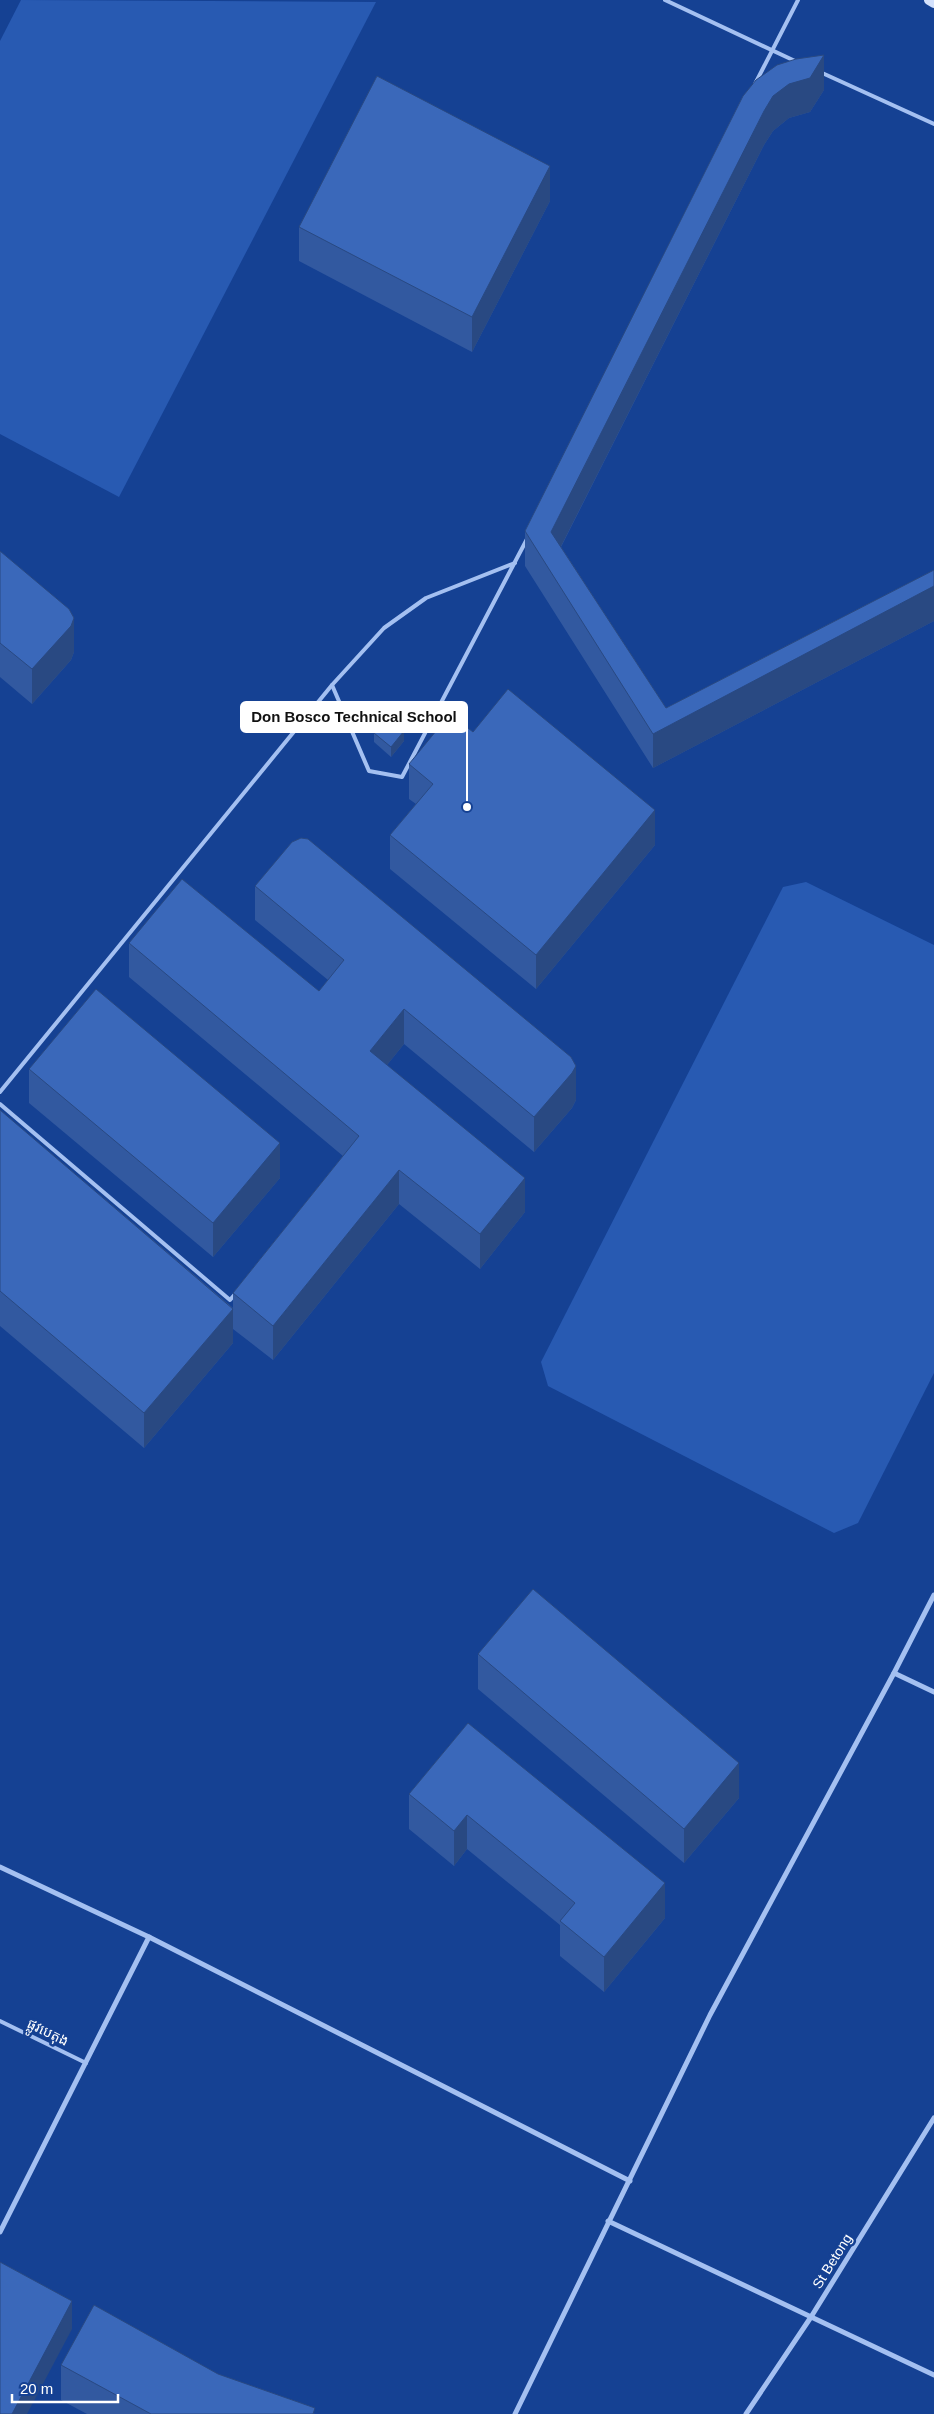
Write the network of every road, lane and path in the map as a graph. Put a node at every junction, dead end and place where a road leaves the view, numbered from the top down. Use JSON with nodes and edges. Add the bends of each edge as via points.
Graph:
{"nodes":[{"id":1,"x":665,"y":0,"type":"edge"},
{"id":2,"x":798,"y":0,"type":"edge"},
{"id":3,"x":929,"y":0,"type":"edge"},
{"id":4,"x":934,"y":2,"type":"edge"},
{"id":5,"x":771,"y":50,"type":"junction"},
{"id":6,"x":798,"y":62,"type":"edge"},
{"id":7,"x":816,"y":71,"type":"edge"},
{"id":8,"x":754,"y":86,"type":"edge"},
{"id":9,"x":934,"y":124,"type":"edge"},
{"id":10,"x":529,"y":536,"type":"edge"},
{"id":11,"x":516,"y":563,"type":"junction"},
{"id":12,"x":332,"y":685,"type":"junction"},
{"id":13,"x":0,"y":1092,"type":"edge"},
{"id":14,"x":0,"y":1104,"type":"edge"},
{"id":15,"x":242,"y":1286,"type":"edge"},
{"id":16,"x":934,"y":1595,"type":"edge"},
{"id":17,"x":894,"y":1673,"type":"junction"},
{"id":18,"x":934,"y":1692,"type":"edge"},
{"id":19,"x":0,"y":1868,"type":"edge"},
{"id":20,"x":149,"y":1937,"type":"junction"},
{"id":21,"x":0,"y":2021,"type":"edge"},
{"id":22,"x":86,"y":2063,"type":"junction"},
{"id":23,"x":934,"y":2118,"type":"edge"},
{"id":24,"x":630,"y":2181,"type":"junction"},
{"id":25,"x":608,"y":2221,"type":"junction"},
{"id":26,"x":0,"y":2232,"type":"edge"},
{"id":27,"x":811,"y":2317,"type":"junction"},
{"id":28,"x":934,"y":2375,"type":"edge"},
{"id":29,"x":514,"y":2414,"type":"edge"},
{"id":30,"x":746,"y":2414,"type":"edge"}],
"edges":[{"from":1,"to":5,"type":"lane"},
{"from":2,"to":5,"type":"lane"},
{"from":3,"to":4,"type":"main road"},
{"from":5,"to":6,"type":"lane"},
{"from":5,"to":8,"type":"lane"},
{"from":7,"to":9,"type":"lane"},
{"from":10,"to":11,"type":"lane"},
{"from":11,"to":12,"type":"lane","via":[[426,598],[384,628]]},
{"from":11,"to":12,"type":"lane","via":[[402,777],[369,771]]},
{"from":12,"to":13,"type":"lane"},
{"from":14,"to":15,"type":"lane","via":[[230,1300]]},
{"from":16,"to":17,"type":"street"},
{"from":17,"to":18,"type":"street"},
{"from":17,"to":24,"type":"street","via":[[710,2015]]},
{"from":19,"to":20,"type":"street"},
{"from":20,"to":22,"type":"street"},
{"from":20,"to":24,"type":"street"},
{"from":21,"to":22,"type":"lane","name":"ផ្លូវបេតុង"},
{"from":22,"to":26,"type":"street"},
{"from":23,"to":27,"type":"street","name":"St Betong"},
{"from":24,"to":25,"type":"street"},
{"from":25,"to":27,"type":"street"},
{"from":25,"to":29,"type":"street"},
{"from":27,"to":28,"type":"street"},
{"from":27,"to":30,"type":"street","name":"St Betong"}]}
